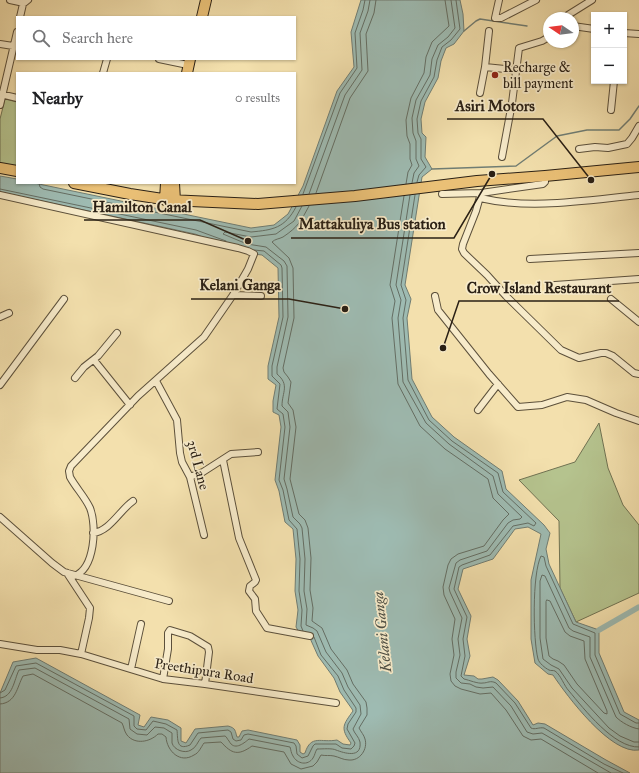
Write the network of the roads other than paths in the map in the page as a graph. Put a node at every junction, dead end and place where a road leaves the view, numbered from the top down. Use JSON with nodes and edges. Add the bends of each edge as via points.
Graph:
{"nodes":[{"id":1,"x":10,"y":0,"type":"edge"},
{"id":2,"x":206,"y":0,"type":"edge"},
{"id":3,"x":499,"y":0,"type":"edge"},
{"id":4,"x":536,"y":0,"type":"edge"},
{"id":5,"x":592,"y":0,"type":"edge"},
{"id":6,"x":26,"y":2,"type":"edge"},
{"id":7,"x":573,"y":12,"type":"edge"},
{"id":8,"x":20,"y":16,"type":"edge"},
{"id":9,"x":202,"y":16,"type":"edge"},
{"id":10,"x":579,"y":27,"type":"edge"},
{"id":11,"x":591,"y":29,"type":"edge"},
{"id":12,"x":489,"y":31,"type":"dead end"},
{"id":13,"x":627,"y":33,"type":"edge"},
{"id":14,"x":639,"y":34,"type":"edge"},
{"id":15,"x":16,"y":36,"type":"edge"},
{"id":16,"x":543,"y":40,"type":"edge"},
{"id":17,"x":0,"y":44,"type":"edge"},
{"id":18,"x":13,"y":46,"type":"junction"},
{"id":19,"x":107,"y":60,"type":"edge"},
{"id":20,"x":163,"y":60,"type":"edge"},
{"id":21,"x":188,"y":66,"type":"edge"},
{"id":22,"x":485,"y":67,"type":"junction"},
{"id":23,"x":515,"y":70,"type":"junction"},
{"id":24,"x":103,"y":72,"type":"edge"},
{"id":25,"x":614,"y":84,"type":"edge"},
{"id":26,"x":480,"y":93,"type":"dead end"},
{"id":27,"x":1,"y":94,"type":"edge"},
{"id":28,"x":16,"y":98,"type":"edge"},
{"id":29,"x":0,"y":105,"type":"edge"},
{"id":30,"x":611,"y":110,"type":"dead end"},
{"id":31,"x":639,"y":126,"type":"edge"},
{"id":32,"x":579,"y":149,"type":"dead end"},
{"id":33,"x":502,"y":158,"type":"dead end"},
{"id":34,"x":639,"y":167,"type":"edge"},
{"id":35,"x":0,"y":168,"type":"edge"},
{"id":36,"x":16,"y":171,"type":"edge"},
{"id":37,"x":545,"y":176,"type":"junction"},
{"id":38,"x":80,"y":184,"type":"edge"},
{"id":39,"x":166,"y":184,"type":"edge"},
{"id":40,"x":174,"y":184,"type":"edge"},
{"id":41,"x":442,"y":194,"type":"dead end"},
{"id":42,"x":0,"y":195,"type":"edge"},
{"id":43,"x":639,"y":195,"type":"edge"},
{"id":44,"x":481,"y":196,"type":"junction"},
{"id":45,"x":170,"y":200,"type":"junction"},
{"id":46,"x":639,"y":253,"type":"edge"},
{"id":47,"x":530,"y":259,"type":"dead end"},
{"id":48,"x":639,"y":279,"type":"edge"},
{"id":49,"x":555,"y":285,"type":"dead end"},
{"id":50,"x":233,"y":295,"type":"junction"},
{"id":51,"x":261,"y":296,"type":"dead end"},
{"id":52,"x":435,"y":296,"type":"dead end"},
{"id":53,"x":611,"y":298,"type":"dead end"},
{"id":54,"x":64,"y":299,"type":"dead end"},
{"id":55,"x":9,"y":313,"type":"dead end"},
{"id":56,"x":0,"y":317,"type":"edge"},
{"id":57,"x":639,"y":322,"type":"edge"},
{"id":58,"x":117,"y":333,"type":"dead end"},
{"id":59,"x":94,"y":360,"type":"junction"},
{"id":60,"x":639,"y":374,"type":"edge"},
{"id":61,"x":75,"y":378,"type":"dead end"},
{"id":62,"x":156,"y":381,"type":"junction"},
{"id":63,"x":498,"y":384,"type":"junction"},
{"id":64,"x":0,"y":385,"type":"edge"},
{"id":65,"x":130,"y":405,"type":"junction"},
{"id":66,"x":478,"y":410,"type":"dead end"},
{"id":67,"x":639,"y":421,"type":"edge"},
{"id":68,"x":258,"y":452,"type":"dead end"},
{"id":69,"x":223,"y":460,"type":"junction"},
{"id":70,"x":190,"y":477,"type":"junction"},
{"id":71,"x":133,"y":501,"type":"dead end"},
{"id":72,"x":0,"y":516,"type":"edge"},
{"id":73,"x":93,"y":533,"type":"junction"},
{"id":74,"x":204,"y":535,"type":"dead end"},
{"id":75,"x":68,"y":573,"type":"junction"},
{"id":76,"x":74,"y":576,"type":"junction"},
{"id":77,"x":168,"y":602,"type":"dead end"},
{"id":78,"x":141,"y":624,"type":"dead end"},
{"id":79,"x":310,"y":636,"type":"dead end"},
{"id":80,"x":0,"y":644,"type":"edge"},
{"id":81,"x":81,"y":654,"type":"junction"},
{"id":82,"x":130,"y":669,"type":"junction"},
{"id":83,"x":163,"y":679,"type":"junction"},
{"id":84,"x":205,"y":684,"type":"junction"},
{"id":85,"x":336,"y":703,"type":"dead end"}],
"edges":[{"from":1,"to":6,"type":"street"},
{"from":2,"to":9,"type":"main road"},
{"from":3,"to":4,"type":"street","via":[[495,18],[501,18]]},
{"from":5,"to":7,"type":"street"},
{"from":6,"to":8,"type":"street"},
{"from":10,"to":11,"type":"street"},
{"from":12,"to":22,"type":"street"},
{"from":13,"to":14,"type":"street"},
{"from":15,"to":18,"type":"street"},
{"from":16,"to":23,"type":"street","via":[[519,48]]},
{"from":17,"to":18,"type":"street"},
{"from":18,"to":27,"type":"street"},
{"from":19,"to":24,"type":"street"},
{"from":20,"to":21,"type":"street"},
{"from":22,"to":23,"type":"street"},
{"from":22,"to":26,"type":"street"},
{"from":23,"to":33,"type":"street","via":[[512,108]]},
{"from":25,"to":30,"type":"street"},
{"from":27,"to":28,"type":"street"},
{"from":27,"to":29,"type":"street"},
{"from":31,"to":32,"type":"street","via":[[627,144],[608,148]]},
{"from":34,"to":37,"type":"main road"},
{"from":35,"to":36,"type":"main road"},
{"from":37,"to":44,"type":"street","via":[[543,184]]},
{"from":37,"to":45,"type":"main road","via":[[288,202],[246,204]]},
{"from":38,"to":45,"type":"main road"},
{"from":39,"to":45,"type":"main road"},
{"from":40,"to":45,"type":"main road"},
{"from":41,"to":44,"type":"street"},
{"from":42,"to":50,"type":"street","via":[[248,251],[254,254]]},
{"from":43,"to":44,"type":"street","via":[[528,205],[498,203]]},
{"from":44,"to":60,"type":"street","via":[[463,244],[464,253],[561,350],[579,358],[606,353]]},
{"from":46,"to":47,"type":"street"},
{"from":48,"to":49,"type":"street"},
{"from":50,"to":51,"type":"street"},
{"from":50,"to":62,"type":"street","via":[[204,337]]},
{"from":52,"to":63,"type":"street","via":[[438,310]]},
{"from":53,"to":57,"type":"street"},
{"from":54,"to":64,"type":"street"},
{"from":55,"to":56,"type":"street"},
{"from":58,"to":59,"type":"street"},
{"from":59,"to":61,"type":"street"},
{"from":59,"to":65,"type":"street"},
{"from":62,"to":65,"type":"street"},
{"from":62,"to":70,"type":"street","name":"3rd Lane","via":[[177,420],[182,462]]},
{"from":63,"to":66,"type":"street"},
{"from":63,"to":67,"type":"street","via":[[518,406],[542,405],[567,397],[586,400]]},
{"from":65,"to":73,"type":"street","via":[[70,468],[70,477],[90,509]]},
{"from":68,"to":69,"type":"street","via":[[236,453]]},
{"from":69,"to":70,"type":"street"},
{"from":69,"to":79,"type":"street","via":[[239,538],[256,580],[249,591],[256,601],[256,611],[267,628]]},
{"from":70,"to":74,"type":"street","name":"3rd Lane"},
{"from":71,"to":73,"type":"street","via":[[104,529]]},
{"from":72,"to":75,"type":"street","via":[[52,564]]},
{"from":73,"to":76,"type":"street","via":[[89,561],[83,571]]},
{"from":75,"to":76,"type":"street"},
{"from":75,"to":81,"type":"street","via":[[90,608]]},
{"from":76,"to":77,"type":"street"},
{"from":78,"to":82,"type":"street"},
{"from":80,"to":81,"type":"street","name":"Preethipura Road"},
{"from":81,"to":82,"type":"street","name":"Preethipura Road"},
{"from":82,"to":83,"type":"street","name":"Preethipura Road"},
{"from":83,"to":84,"type":"street","name":"Preethipura Road"},
{"from":83,"to":84,"type":"street","via":[[170,630],[190,636],[208,647]]},
{"from":84,"to":85,"type":"street","name":"Preethipura Road"}]}
